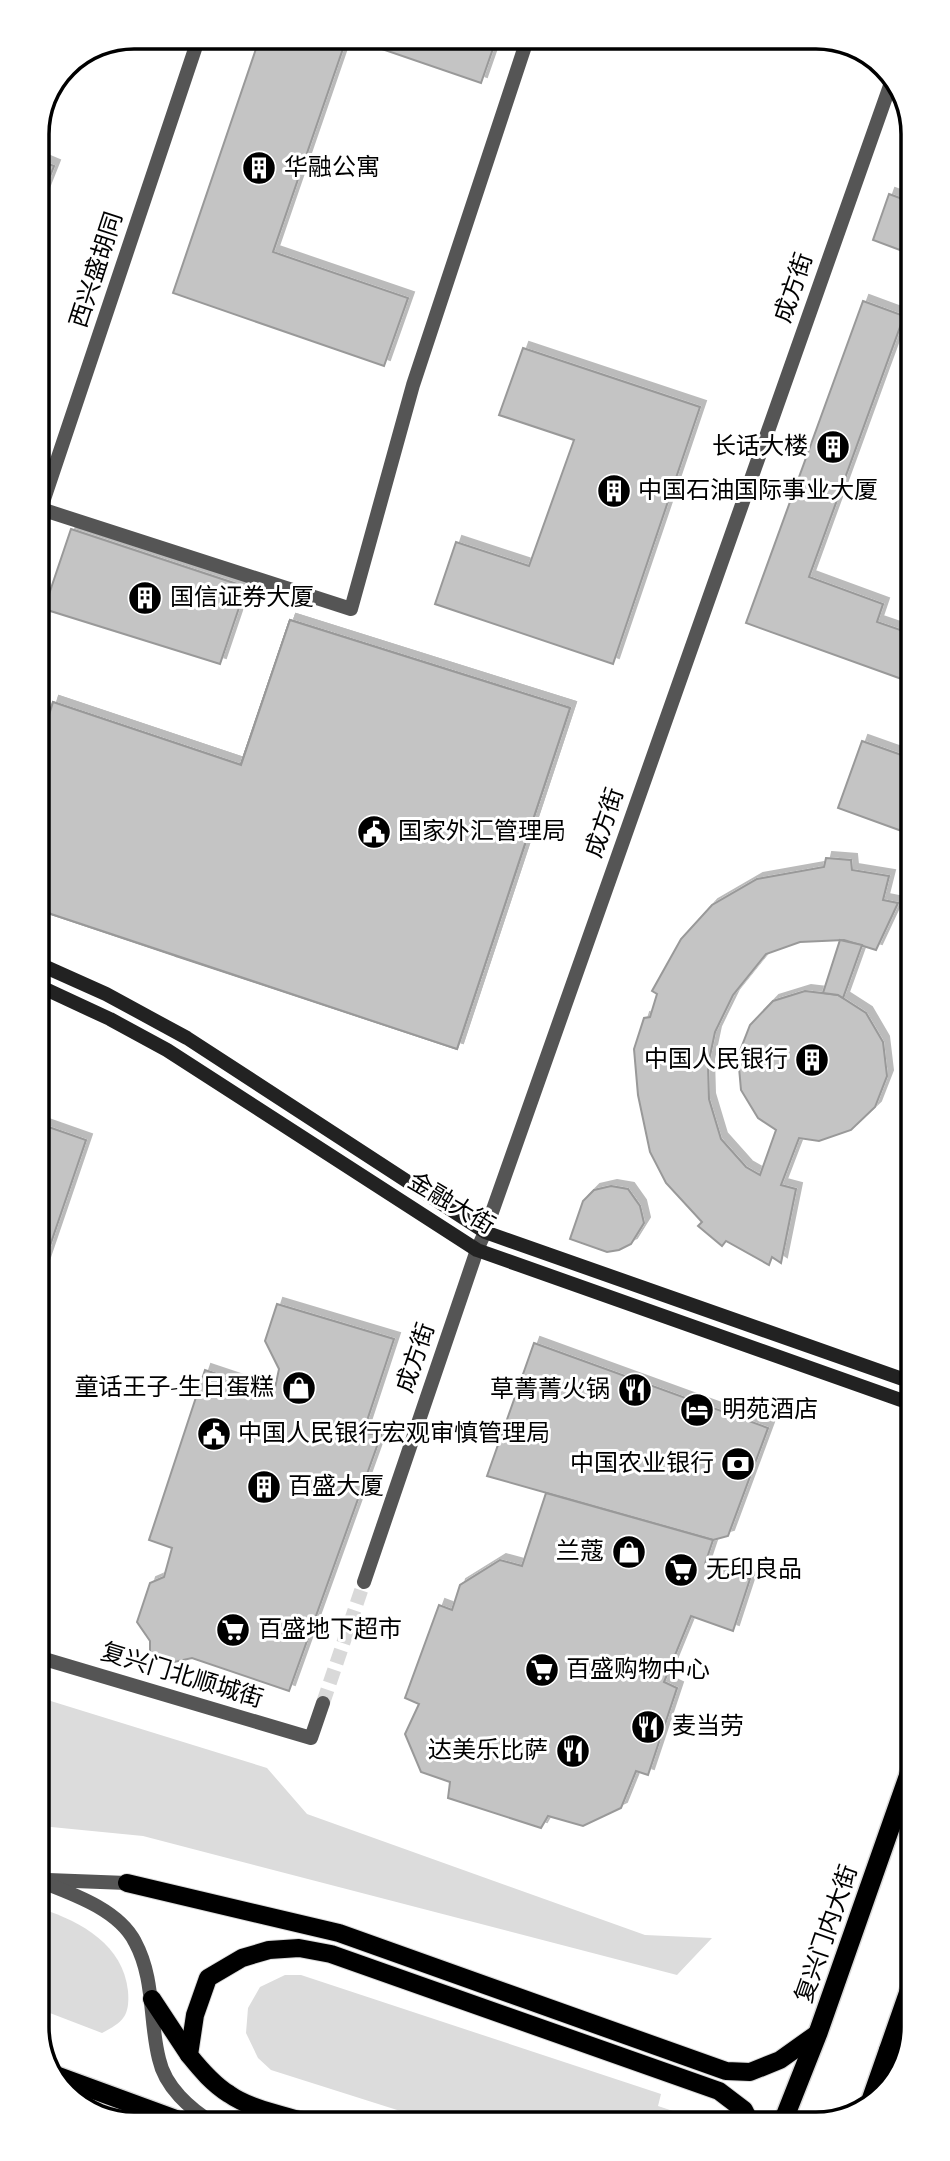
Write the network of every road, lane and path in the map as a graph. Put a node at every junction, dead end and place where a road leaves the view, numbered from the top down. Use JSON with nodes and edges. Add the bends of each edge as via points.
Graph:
{"nodes":[{"id":1,"x":195,"y":49,"type":"edge"},
{"id":2,"x":524,"y":49,"type":"edge"},
{"id":3,"x":888,"y":89,"type":"edge"},
{"id":4,"x":49,"y":481,"type":"edge"},
{"id":5,"x":49,"y":514,"type":"edge"},
{"id":6,"x":49,"y":968,"type":"edge"},
{"id":7,"x":49,"y":991,"type":"edge"},
{"id":8,"x":485,"y":1232,"type":"junction"},
{"id":9,"x":477,"y":1250,"type":"junction"},
{"id":10,"x":901,"y":1378,"type":"edge"},
{"id":11,"x":901,"y":1400,"type":"edge"},
{"id":12,"x":364,"y":1582,"type":"tunnel mouth"},
{"id":13,"x":49,"y":1660,"type":"edge"},
{"id":14,"x":323,"y":1703,"type":"tunnel mouth"},
{"id":15,"x":901,"y":1795,"type":"edge"},
{"id":16,"x":49,"y":1881,"type":"edge"},
{"id":17,"x":127,"y":1883,"type":"joint"},
{"id":18,"x":49,"y":1884,"type":"edge"},
{"id":19,"x":152,"y":1999,"type":"junction"},
{"id":20,"x":901,"y":2014,"type":"edge"},
{"id":21,"x":818,"y":2033,"type":"junction"},
{"id":22,"x":888,"y":2050,"type":"junction"},
{"id":23,"x":189,"y":2055,"type":"junction"},
{"id":24,"x":892,"y":2065,"type":"edge"},
{"id":25,"x":68,"y":2080,"type":"edge"},
{"id":26,"x":875,"y":2087,"type":"edge"},
{"id":27,"x":155,"y":2112,"type":"edge"},
{"id":28,"x":198,"y":2112,"type":"edge"},
{"id":29,"x":274,"y":2112,"type":"edge"},
{"id":30,"x":745,"y":2112,"type":"edge"},
{"id":31,"x":787,"y":2112,"type":"edge"}],
"edges":[{"from":1,"to":4,"type":"street","name":"西兴盛胡同"},
{"from":2,"to":5,"type":"street","via":[[413,385],[351,609]]},
{"from":3,"to":8,"type":"street","name":"成方街"},
{"from":6,"to":8,"type":"main road","via":[[187,1038]]},
{"from":7,"to":9,"type":"main road","name":"金融大街","via":[[167,1050]]},
{"from":8,"to":9,"type":"street","name":"成方街"},
{"from":8,"to":10,"type":"main road"},
{"from":9,"to":11,"type":"main road","name":"金融大街"},
{"from":9,"to":12,"type":"street","name":"成方街"},
{"from":13,"to":14,"type":"street","name":"复兴门北顺城街","via":[[311,1738]]},
{"from":15,"to":21,"type":"highway","name":"复兴门内大街"},
{"from":16,"to":17,"type":"street"},
{"from":17,"to":21,"type":"main road","via":[[340,1933],[726,2071],[750,2072],[780,2060]]},
{"from":18,"to":19,"type":"street","via":[[91,1901],[135,1941]]},
{"from":19,"to":23,"type":"main road"},
{"from":19,"to":28,"type":"street","via":[[159,2059],[168,2082]]},
{"from":20,"to":22,"type":"highway"},
{"from":21,"to":31,"type":"highway","name":"复兴门内大街"},
{"from":22,"to":24,"type":"main road"},
{"from":22,"to":26,"type":"highway"},
{"from":23,"to":29,"type":"main road","via":[[231,2096]]},
{"from":23,"to":30,"type":"main road","via":[[195,2015],[208,1978],[242,1958],[299,1948],[331,1954],[719,2091]]},
{"from":25,"to":27,"type":"highway"}]}
